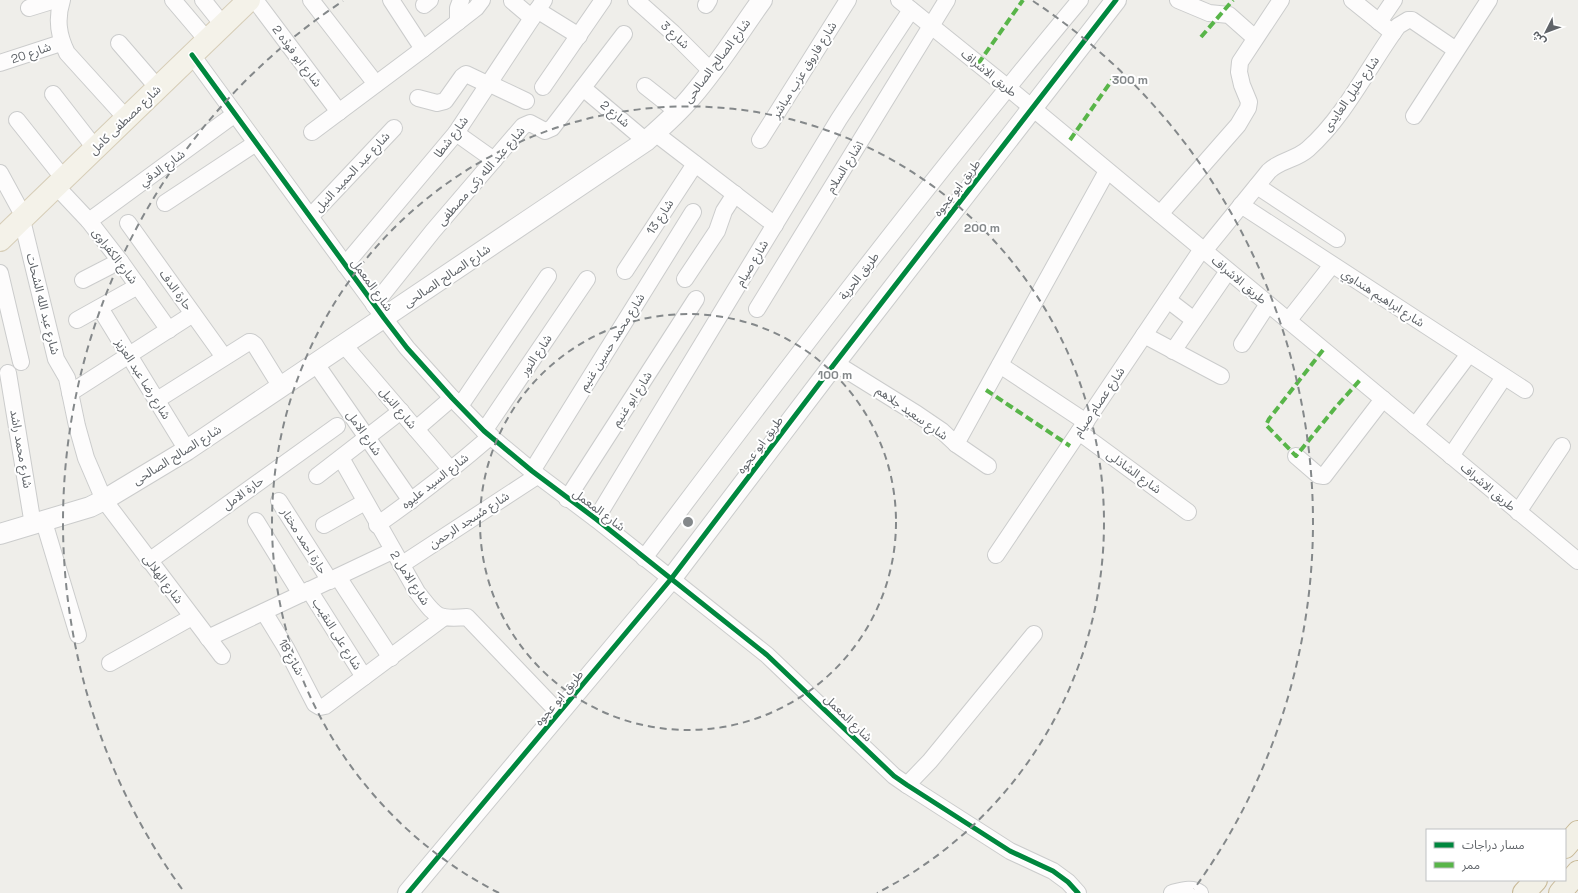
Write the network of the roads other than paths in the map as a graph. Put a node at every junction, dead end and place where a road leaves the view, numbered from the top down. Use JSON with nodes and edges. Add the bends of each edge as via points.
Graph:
{"nodes":[{"id":1,"x":55,"y":0,"type":"edge"},
{"id":2,"x":62,"y":0,"type":"edge"},
{"id":3,"x":174,"y":0,"type":"edge"},
{"id":4,"x":203,"y":0,"type":"edge"},
{"id":5,"x":249,"y":0,"type":"edge"},
{"id":6,"x":255,"y":0,"type":"edge"},
{"id":7,"x":311,"y":0,"type":"edge"},
{"id":8,"x":391,"y":0,"type":"edge"},
{"id":9,"x":461,"y":0,"type":"edge"},
{"id":10,"x":482,"y":0,"type":"edge"},
{"id":11,"x":603,"y":0,"type":"edge"},
{"id":12,"x":636,"y":0,"type":"edge"},
{"id":13,"x":762,"y":0,"type":"edge"},
{"id":14,"x":848,"y":0,"type":"edge"},
{"id":15,"x":947,"y":0,"type":"edge"},
{"id":16,"x":1080,"y":0,"type":"edge"},
{"id":17,"x":1178,"y":0,"type":"edge"},
{"id":18,"x":1281,"y":0,"type":"edge"},
{"id":19,"x":1352,"y":0,"type":"edge"},
{"id":20,"x":1394,"y":0,"type":"edge"},
{"id":21,"x":1489,"y":0,"type":"edge"},
{"id":22,"x":512,"y":1,"type":"edge"},
{"id":23,"x":1108,"y":3,"type":"edge"},
{"id":24,"x":905,"y":5,"type":"edge"},
{"id":25,"x":29,"y":8,"type":"dead end"},
{"id":26,"x":538,"y":9,"type":"edge"},
{"id":27,"x":458,"y":22,"type":"junction"},
{"id":28,"x":1379,"y":22,"type":"junction"},
{"id":29,"x":223,"y":25,"type":"junction"},
{"id":30,"x":931,"y":26,"type":"junction"},
{"id":31,"x":1393,"y":33,"type":"junction"},
{"id":32,"x":624,"y":34,"type":"dead end"},
{"id":33,"x":578,"y":36,"type":"junction"},
{"id":34,"x":1255,"y":38,"type":"junction"},
{"id":35,"x":61,"y":42,"type":"junction"},
{"id":36,"x":118,"y":43,"type":"dead end"},
{"id":37,"x":200,"y":48,"type":"junction"},
{"id":38,"x":423,"y":49,"type":"junction"},
{"id":39,"x":1456,"y":50,"type":"junction"},
{"id":40,"x":0,"y":63,"type":"edge"},
{"id":41,"x":712,"y":72,"type":"junction"},
{"id":42,"x":488,"y":83,"type":"junction"},
{"id":43,"x":376,"y":84,"type":"junction"},
{"id":44,"x":645,"y":86,"type":"dead end"},
{"id":45,"x":543,"y":87,"type":"dead end"},
{"id":46,"x":158,"y":88,"type":"junction"},
{"id":47,"x":583,"y":88,"type":"junction"},
{"id":48,"x":1007,"y":88,"type":"junction"},
{"id":49,"x":53,"y":94,"type":"dead end"},
{"id":50,"x":418,"y":98,"type":"dead end"},
{"id":51,"x":526,"y":101,"type":"dead end"},
{"id":52,"x":1032,"y":108,"type":"junction"},
{"id":53,"x":339,"y":112,"type":"junction"},
{"id":54,"x":678,"y":112,"type":"junction"},
{"id":55,"x":236,"y":114,"type":"junction"},
{"id":56,"x":1414,"y":116,"type":"dead end"},
{"id":57,"x":126,"y":118,"type":"junction"},
{"id":58,"x":17,"y":120,"type":"dead end"},
{"id":59,"x":394,"y":128,"type":"dead end"},
{"id":60,"x":312,"y":132,"type":"dead end"},
{"id":61,"x":456,"y":133,"type":"junction"},
{"id":62,"x":651,"y":137,"type":"junction"},
{"id":63,"x":760,"y":140,"type":"dead end"},
{"id":64,"x":256,"y":143,"type":"junction"},
{"id":65,"x":96,"y":148,"type":"junction"},
{"id":66,"x":494,"y":160,"type":"junction"},
{"id":67,"x":695,"y":164,"type":"junction"},
{"id":68,"x":1107,"y":171,"type":"junction"},
{"id":69,"x":0,"y":173,"type":"edge"},
{"id":70,"x":60,"y":183,"type":"junction"},
{"id":71,"x":1257,"y":186,"type":"junction"},
{"id":72,"x":735,"y":194,"type":"junction"},
{"id":73,"x":165,"y":203,"type":"dead end"},
{"id":74,"x":1241,"y":205,"type":"junction"},
{"id":75,"x":693,"y":212,"type":"dead end"},
{"id":76,"x":1160,"y":214,"type":"junction"},
{"id":77,"x":310,"y":217,"type":"junction"},
{"id":78,"x":23,"y":218,"type":"junction"},
{"id":79,"x":89,"y":222,"type":"junction"},
{"id":80,"x":128,"y":223,"type":"dead end"},
{"id":81,"x":775,"y":225,"type":"junction"},
{"id":82,"x":1337,"y":239,"type":"dead end"},
{"id":83,"x":0,"y":240,"type":"edge"},
{"id":84,"x":1203,"y":250,"type":"junction"},
{"id":85,"x":120,"y":261,"type":"junction"},
{"id":86,"x":345,"y":265,"type":"junction"},
{"id":87,"x":1332,"y":265,"type":"junction"},
{"id":88,"x":625,"y":271,"type":"dead end"},
{"id":89,"x":1228,"y":271,"type":"junction"},
{"id":90,"x":0,"y":272,"type":"edge"},
{"id":91,"x":548,"y":276,"type":"dead end"},
{"id":92,"x":587,"y":279,"type":"dead end"},
{"id":93,"x":685,"y":279,"type":"dead end"},
{"id":94,"x":83,"y":280,"type":"dead end"},
{"id":95,"x":138,"y":286,"type":"junction"},
{"id":96,"x":696,"y":299,"type":"dead end"},
{"id":97,"x":1168,"y":300,"type":"junction"},
{"id":98,"x":1268,"y":304,"type":"junction"},
{"id":99,"x":100,"y":308,"type":"junction"},
{"id":100,"x":757,"y":309,"type":"dead end"},
{"id":101,"x":379,"y":312,"type":"junction"},
{"id":102,"x":193,"y":314,"type":"junction"},
{"id":103,"x":77,"y":320,"type":"dead end"},
{"id":104,"x":1194,"y":320,"type":"junction"},
{"id":105,"x":1288,"y":321,"type":"junction"},
{"id":106,"x":169,"y":330,"type":"junction"},
{"id":107,"x":1144,"y":335,"type":"junction"},
{"id":108,"x":1242,"y":344,"type":"dead end"},
{"id":109,"x":344,"y":345,"type":"junction"},
{"id":110,"x":1173,"y":351,"type":"junction"},
{"id":111,"x":1469,"y":354,"type":"junction"},
{"id":112,"x":129,"y":355,"type":"junction"},
{"id":113,"x":224,"y":357,"type":"junction"},
{"id":114,"x":21,"y":362,"type":"dead end"},
{"id":115,"x":835,"y":363,"type":"junction"},
{"id":116,"x":316,"y":364,"type":"junction"},
{"id":117,"x":1000,"y":365,"type":"junction"},
{"id":118,"x":8,"y":373,"type":"dead end"},
{"id":119,"x":1220,"y":376,"type":"dead end"},
{"id":120,"x":1504,"y":377,"type":"junction"},
{"id":121,"x":281,"y":387,"type":"junction"},
{"id":122,"x":1525,"y":390,"type":"dead end"},
{"id":123,"x":70,"y":393,"type":"junction"},
{"id":124,"x":157,"y":400,"type":"junction"},
{"id":125,"x":1383,"y":400,"type":"junction"},
{"id":126,"x":456,"y":402,"type":"junction"},
{"id":127,"x":401,"y":411,"type":"junction"},
{"id":128,"x":337,"y":426,"type":"dead end"},
{"id":129,"x":1415,"y":426,"type":"junction"},
{"id":130,"x":1083,"y":427,"type":"junction"},
{"id":131,"x":416,"y":429,"type":"junction"},
{"id":132,"x":488,"y":434,"type":"junction"},
{"id":133,"x":367,"y":438,"type":"junction"},
{"id":134,"x":956,"y":444,"type":"junction"},
{"id":135,"x":1562,"y":446,"type":"dead end"},
{"id":136,"x":187,"y":450,"type":"junction"},
{"id":137,"x":1296,"y":456,"type":"dead end"},
{"id":138,"x":1451,"y":456,"type":"junction"},
{"id":139,"x":341,"y":458,"type":"junction"},
{"id":140,"x":988,"y":466,"type":"dead end"},
{"id":141,"x":451,"y":470,"type":"junction"},
{"id":142,"x":534,"y":474,"type":"junction"},
{"id":143,"x":317,"y":476,"type":"dead end"},
{"id":144,"x":568,"y":499,"type":"junction"},
{"id":145,"x":104,"y":500,"type":"junction"},
{"id":146,"x":279,"y":501,"type":"dead end"},
{"id":147,"x":411,"y":501,"type":"junction"},
{"id":148,"x":365,"y":502,"type":"junction"},
{"id":149,"x":1188,"y":512,"type":"dead end"},
{"id":150,"x":1518,"y":512,"type":"junction"},
{"id":151,"x":596,"y":519,"type":"junction"},
{"id":152,"x":256,"y":521,"type":"dead end"},
{"id":153,"x":38,"y":523,"type":"junction"},
{"id":154,"x":377,"y":524,"type":"junction"},
{"id":155,"x":324,"y":525,"type":"dead end"},
{"id":156,"x":0,"y":534,"type":"edge"},
{"id":157,"x":392,"y":551,"type":"junction"},
{"id":158,"x":996,"y":555,"type":"dead end"},
{"id":159,"x":644,"y":558,"type":"junction"},
{"id":160,"x":149,"y":561,"type":"junction"},
{"id":161,"x":1578,"y":561,"type":"edge"},
{"id":162,"x":401,"y":565,"type":"junction"},
{"id":163,"x":334,"y":579,"type":"junction"},
{"id":164,"x":671,"y":579,"type":"junction"},
{"id":165,"x":305,"y":592,"type":"junction"},
{"id":166,"x":264,"y":612,"type":"junction"},
{"id":167,"x":192,"y":617,"type":"junction"},
{"id":168,"x":443,"y":618,"type":"junction"},
{"id":169,"x":1034,"y":634,"type":"dead end"},
{"id":170,"x":78,"y":635,"type":"dead end"},
{"id":171,"x":208,"y":638,"type":"junction"},
{"id":172,"x":222,"y":656,"type":"dead end"},
{"id":173,"x":392,"y":658,"type":"junction"},
{"id":174,"x":110,"y":663,"type":"dead end"},
{"id":175,"x":364,"y":678,"type":"junction"},
{"id":176,"x":559,"y":713,"type":"junction"},
{"id":177,"x":907,"y":785,"type":"junction"},
{"id":178,"x":1578,"y":832,"type":"edge"},
{"id":179,"x":1566,"y":846,"type":"edge"},
{"id":180,"x":1578,"y":872,"type":"edge"},
{"id":181,"x":1535,"y":881,"type":"edge"},
{"id":182,"x":408,"y":893,"type":"edge"},
{"id":183,"x":1078,"y":893,"type":"edge"},
{"id":184,"x":1172,"y":893,"type":"edge"},
{"id":185,"x":1200,"y":893,"type":"edge"},
{"id":186,"x":1524,"y":893,"type":"edge"},
{"id":187,"x":1560,"y":893,"type":"edge"}],
"edges":[{"from":1,"to":25,"type":"street"},
{"from":2,"to":35,"type":"street","via":[[58,20]]},
{"from":3,"to":37,"type":"street","name":"شارع المعمل"},
{"from":4,"to":29,"type":"street"},
{"from":5,"to":29,"type":"main road","name":"شارع مصطفى كامل"},
{"from":6,"to":53,"type":"street","name":"شارع ابو فوده 2"},
{"from":7,"to":43,"type":"street"},
{"from":8,"to":38,"type":"street"},
{"from":9,"to":27,"type":"street"},
{"from":10,"to":27,"type":"street"},
{"from":11,"to":33,"type":"street"},
{"from":12,"to":41,"type":"street","name":"شارع 3"},
{"from":13,"to":41,"type":"street","name":"شارع الصالح الصالحى"},
{"from":14,"to":63,"type":"street","name":"شارع فاروق عزب مباشر"},
{"from":15,"to":30,"type":"street","name":"شارع السلام"},
{"from":16,"to":48,"type":"street","name":"طريق الحرية"},
{"from":17,"to":34,"type":"street","via":[[1209,13],[1229,15]]},
{"from":18,"to":34,"type":"street"},
{"from":19,"to":28,"type":"street"},
{"from":20,"to":28,"type":"street"},
{"from":21,"to":39,"type":"street"},
{"from":22,"to":26,"type":"street"},
{"from":23,"to":52,"type":"street","name":"طريق ابو عجوه"},
{"from":24,"to":30,"type":"street","name":"طريق الاشراف"},
{"from":24,"to":81,"type":"street","name":"شارع صيام"},
{"from":26,"to":33,"type":"street"},
{"from":26,"to":42,"type":"street","name":"شارع شطا"},
{"from":27,"to":38,"type":"street"},
{"from":28,"to":31,"type":"street"},
{"from":29,"to":37,"type":"main road","name":"شارع مصطفى كامل"},
{"from":30,"to":48,"type":"street","name":"طريق الاشراف"},
{"from":30,"to":100,"type":"street","name":"شارع السلام"},
{"from":31,"to":39,"type":"street","name":"شارع خليل العايدى","via":[[1398,26],[1412,20]]},
{"from":31,"to":71,"type":"street","name":"شارع خليل العايدى","via":[[1346,105],[1323,134],[1303,153],[1273,167]]},
{"from":32,"to":47,"type":"street","name":"شارع عبد الله زكى مصطفى"},
{"from":33,"to":45,"type":"street"},
{"from":34,"to":76,"type":"street","via":[[1240,62],[1239,72],[1249,102],[1248,108],[1238,124]]},
{"from":35,"to":40,"type":"street","name":"شارع 20"},
{"from":35,"to":57,"type":"street","via":[[74,63]]},
{"from":36,"to":46,"type":"street"},
{"from":37,"to":46,"type":"main road","name":"شارع مصطفى كامل"},
{"from":37,"to":55,"type":"street","name":"شارع المعمل"},
{"from":38,"to":43,"type":"street"},
{"from":39,"to":56,"type":"street"},
{"from":41,"to":54,"type":"street","name":"شارع الصالح الصالحى"},
{"from":42,"to":50,"type":"street","via":[[466,74],[445,101],[437,103]]},
{"from":42,"to":51,"type":"street"},
{"from":42,"to":61,"type":"street","name":"شارع شطا"},
{"from":43,"to":53,"type":"street"},
{"from":44,"to":54,"type":"street"},
{"from":46,"to":57,"type":"main road","name":"شارع مصطفى كامل"},
{"from":47,"to":62,"type":"street","name":"شارع 2"},
{"from":47,"to":66,"type":"street","name":"شارع عبد الله زكى مصطفى","via":[[552,128],[545,131],[530,124],[523,126]]},
{"from":48,"to":52,"type":"street","name":"طريق الاشراف"},
{"from":48,"to":159,"type":"street","name":"طريق الحرية","via":[[784,372]]},
{"from":49,"to":65,"type":"street"},
{"from":52,"to":68,"type":"street","name":"طريق الاشراف"},
{"from":52,"to":115,"type":"street","name":"طريق ابو عجوه"},
{"from":53,"to":60,"type":"street"},
{"from":54,"to":62,"type":"street","name":"شارع الصالح الصالحى"},
{"from":55,"to":64,"type":"street","name":"شارع المعمل"},
{"from":55,"to":79,"type":"street","name":"شارع الدقي"},
{"from":57,"to":65,"type":"main road","name":"شارع مصطفى كامل"},
{"from":58,"to":70,"type":"street","name":"شارع الكفراوى"},
{"from":59,"to":77,"type":"street","name":"شارع عبد الحميد النيل"},
{"from":61,"to":66,"type":"street"},
{"from":61,"to":86,"type":"street","name":"شارع شطا"},
{"from":62,"to":67,"type":"street","name":"شارع 2"},
{"from":62,"to":101,"type":"street","name":"شارع الصالح الصالحى"},
{"from":64,"to":73,"type":"street"},
{"from":64,"to":77,"type":"street","name":"شارع المعمل"},
{"from":65,"to":70,"type":"main road","name":"شارع مصطفى كامل"},
{"from":66,"to":101,"type":"street","name":"شارع عبد الله زكى مصطفى","via":[[433,231]]},
{"from":67,"to":72,"type":"street","name":"شارع 2"},
{"from":67,"to":88,"type":"street","name":"شارع 13"},
{"from":68,"to":76,"type":"street","name":"طريق الاشراف"},
{"from":68,"to":117,"type":"street"},
{"from":69,"to":78,"type":"street","name":"شارع عبد الله الشحات"},
{"from":70,"to":78,"type":"main road","name":"شارع مصطفى كامل"},
{"from":70,"to":79,"type":"street","name":"شارع الكفراوى"},
{"from":71,"to":74,"type":"street","name":"شارع خليل العايدى"},
{"from":71,"to":82,"type":"street"},
{"from":72,"to":81,"type":"street","name":"شارع 2"},
{"from":72,"to":93,"type":"street","via":[[724,211],[717,231]]},
{"from":74,"to":84,"type":"street","name":"شارع خليل العايدى"},
{"from":74,"to":87,"type":"street","name":"شارع ابراهيم هنداوي"},
{"from":75,"to":142,"type":"street","name":"شارع محمد حسين غنيم"},
{"from":76,"to":84,"type":"street","name":"طريق الاشراف"},
{"from":77,"to":86,"type":"street","name":"شارع المعمل"},
{"from":78,"to":83,"type":"main road","name":"شارع مصطفى كامل"},
{"from":78,"to":123,"type":"street","name":"شارع عبد الله الشحات","via":[[56,359],[67,378]]},
{"from":79,"to":85,"type":"street","name":"شارع الكفراوى"},
{"from":80,"to":102,"type":"street","name":"حارة الدف"},
{"from":81,"to":151,"type":"street","name":"شارع صيام"},
{"from":84,"to":89,"type":"street","name":"طريق الاشراف"},
{"from":84,"to":97,"type":"street","name":"شارع عصام صيام"},
{"from":85,"to":94,"type":"street"},
{"from":85,"to":95,"type":"street","name":"شارع الكفراوى"},
{"from":86,"to":101,"type":"street","name":"شارع المعمل"},
{"from":87,"to":105,"type":"street"},
{"from":87,"to":111,"type":"street","name":"شارع ابراهيم هنداوي"},
{"from":89,"to":98,"type":"street","name":"طريق الاشراف"},
{"from":89,"to":104,"type":"street"},
{"from":90,"to":114,"type":"street"},
{"from":91,"to":126,"type":"street"},
{"from":92,"to":132,"type":"street","name":"شارع النور"},
{"from":95,"to":99,"type":"street"},
{"from":95,"to":106,"type":"street","name":"شارع الكفراوى"},
{"from":96,"to":144,"type":"street","name":"شارع ابو غنيم"},
{"from":97,"to":104,"type":"street"},
{"from":97,"to":107,"type":"street","name":"شارع عصام صيام"},
{"from":98,"to":105,"type":"street","name":"طريق الاشراف"},
{"from":98,"to":108,"type":"street"},
{"from":99,"to":103,"type":"street"},
{"from":99,"to":112,"type":"street","name":"شارع رضا عبد العزيز"},
{"from":101,"to":109,"type":"street","name":"شارع الصالح الصالحى"},
{"from":101,"to":126,"type":"street","name":"شارع المعمل","via":[[407,348]]},
{"from":102,"to":106,"type":"street"},
{"from":102,"to":113,"type":"street","name":"حارة الدف"},
{"from":104,"to":110,"type":"street"},
{"from":105,"to":125,"type":"street","name":"طريق الاشراف"},
{"from":106,"to":112,"type":"street"},
{"from":107,"to":110,"type":"street"},
{"from":107,"to":130,"type":"street","name":"شارع عصام صيام"},
{"from":109,"to":116,"type":"street","name":"شارع الصالح الصالحى"},
{"from":109,"to":127,"type":"street","name":"شارع النيل"},
{"from":110,"to":119,"type":"street"},
{"from":111,"to":120,"type":"street","name":"شارع ابراهيم هنداوي"},
{"from":111,"to":129,"type":"street"},
{"from":112,"to":123,"type":"street"},
{"from":112,"to":124,"type":"street","name":"شارع رضا عبد العزيز"},
{"from":113,"to":121,"type":"street","via":[[252,342]]},
{"from":113,"to":124,"type":"street"},
{"from":115,"to":134,"type":"street","name":"شارع سعيد جلاهم","via":[[917,414]]},
{"from":115,"to":164,"type":"street","name":"طريق ابو عجوه"},
{"from":116,"to":121,"type":"street","name":"شارع الصالح الصالحى"},
{"from":116,"to":133,"type":"street","name":"شارع الامل"},
{"from":117,"to":130,"type":"street","name":"شارع الشاذلى"},
{"from":117,"to":134,"type":"street"},
{"from":118,"to":153,"type":"street","name":"شارع محمد راشد"},
{"from":120,"to":122,"type":"street","name":"شارع ابراهيم هنداوي"},
{"from":120,"to":138,"type":"street"},
{"from":121,"to":136,"type":"street","name":"شارع الصالح الصالحى"},
{"from":123,"to":145,"type":"street","name":"شارع عبد الله الشحات","via":[[86,458]]},
{"from":124,"to":136,"type":"street","name":"شارع رضا عبد العزيز"},
{"from":125,"to":129,"type":"street","name":"طريق الاشراف"},
{"from":125,"to":137,"type":"street","via":[[1324,476],[1318,475]]},
{"from":126,"to":131,"type":"street"},
{"from":126,"to":132,"type":"street","name":"شارع المعمل"},
{"from":127,"to":131,"type":"street","name":"شارع النيل"},
{"from":127,"to":133,"type":"street"},
{"from":128,"to":160,"type":"street","name":"حارة الامل"},
{"from":129,"to":138,"type":"street","name":"طريق الاشراف"},
{"from":130,"to":149,"type":"street","name":"شارع الشاذلى"},
{"from":130,"to":158,"type":"street","name":"شارع عصام صيام"},
{"from":131,"to":141,"type":"street","name":"شارع النيل"},
{"from":132,"to":141,"type":"street","name":"شارع السيد عليوه"},
{"from":132,"to":142,"type":"street","name":"شارع المعمل"},
{"from":133,"to":139,"type":"street"},
{"from":133,"to":147,"type":"street","name":"شارع الامل"},
{"from":134,"to":140,"type":"street","name":"شارع سعيد جلاهم"},
{"from":135,"to":150,"type":"street"},
{"from":136,"to":145,"type":"street","name":"شارع الصالح الصالحى"},
{"from":138,"to":150,"type":"street","name":"طريق الاشراف"},
{"from":139,"to":143,"type":"street"},
{"from":139,"to":148,"type":"street","name":"شارع الامل 2"},
{"from":141,"to":147,"type":"street","name":"شارع السيد عليوه"},
{"from":142,"to":144,"type":"street","name":"شارع المعمل"},
{"from":142,"to":162,"type":"street","name":"شارع مسجد الرحمن"},
{"from":144,"to":151,"type":"street","name":"شارع المعمل"},
{"from":145,"to":153,"type":"street","name":"شارع الصالح الصالحى","via":[[74,513]]},
{"from":145,"to":160,"type":"street","name":"شارع الهلالى"},
{"from":146,"to":163,"type":"street","name":"حارة احمد مختار"},
{"from":147,"to":154,"type":"street","name":"شارع السيد عليوه"},
{"from":148,"to":154,"type":"street","name":"شارع الامل 2"},
{"from":148,"to":155,"type":"street"},
{"from":150,"to":161,"type":"street","name":"طريق الاشراف"},
{"from":151,"to":159,"type":"street","name":"شارع المعمل"},
{"from":152,"to":165,"type":"street","name":"شارع على النقيب"},
{"from":153,"to":156,"type":"street","name":"شارع الصالح الصالحى"},
{"from":153,"to":170,"type":"street","name":"شارع محمد راشد"},
{"from":154,"to":157,"type":"street","name":"شارع الامل 2"},
{"from":157,"to":162,"type":"street","name":"شارع الامل 2"},
{"from":157,"to":163,"type":"street"},
{"from":159,"to":164,"type":"street","name":"شارع المعمل"},
{"from":160,"to":167,"type":"street","name":"شارع الهلالى"},
{"from":162,"to":168,"type":"street","name":"شارع الامل 2","via":[[416,592]]},
{"from":163,"to":165,"type":"street"},
{"from":163,"to":173,"type":"street","name":"حارة احمد مختار"},
{"from":164,"to":176,"type":"street","name":"طريق ابو عجوه"},
{"from":164,"to":177,"type":"street","name":"شارع المعمل","via":[[772,660],[881,764]]},
{"from":165,"to":166,"type":"street"},
{"from":165,"to":175,"type":"street","name":"شارع على النقيب"},
{"from":166,"to":171,"type":"street"},
{"from":166,"to":175,"type":"street","name":"شارع 18","via":[[315,704],[320,707],[326,706]]},
{"from":167,"to":171,"type":"street","name":"شارع الهلالى"},
{"from":167,"to":174,"type":"street"},
{"from":168,"to":173,"type":"street"},
{"from":168,"to":176,"type":"street","via":[[467,616]]},
{"from":169,"to":177,"type":"street","via":[[930,761]]},
{"from":171,"to":172,"type":"street","name":"شارع الهلالى"},
{"from":173,"to":175,"type":"street"},
{"from":176,"to":182,"type":"street","name":"طريق ابو عجوه"},
{"from":177,"to":183,"type":"street","name":"شارع المعمل","via":[[1010,851],[1053,871]]},
{"from":178,"to":179,"type":"highway"},
{"from":180,"to":187,"type":"highway"},
{"from":181,"to":186,"type":"highway"},
{"from":184,"to":185,"type":"street","via":[[1196,890]]}]}
